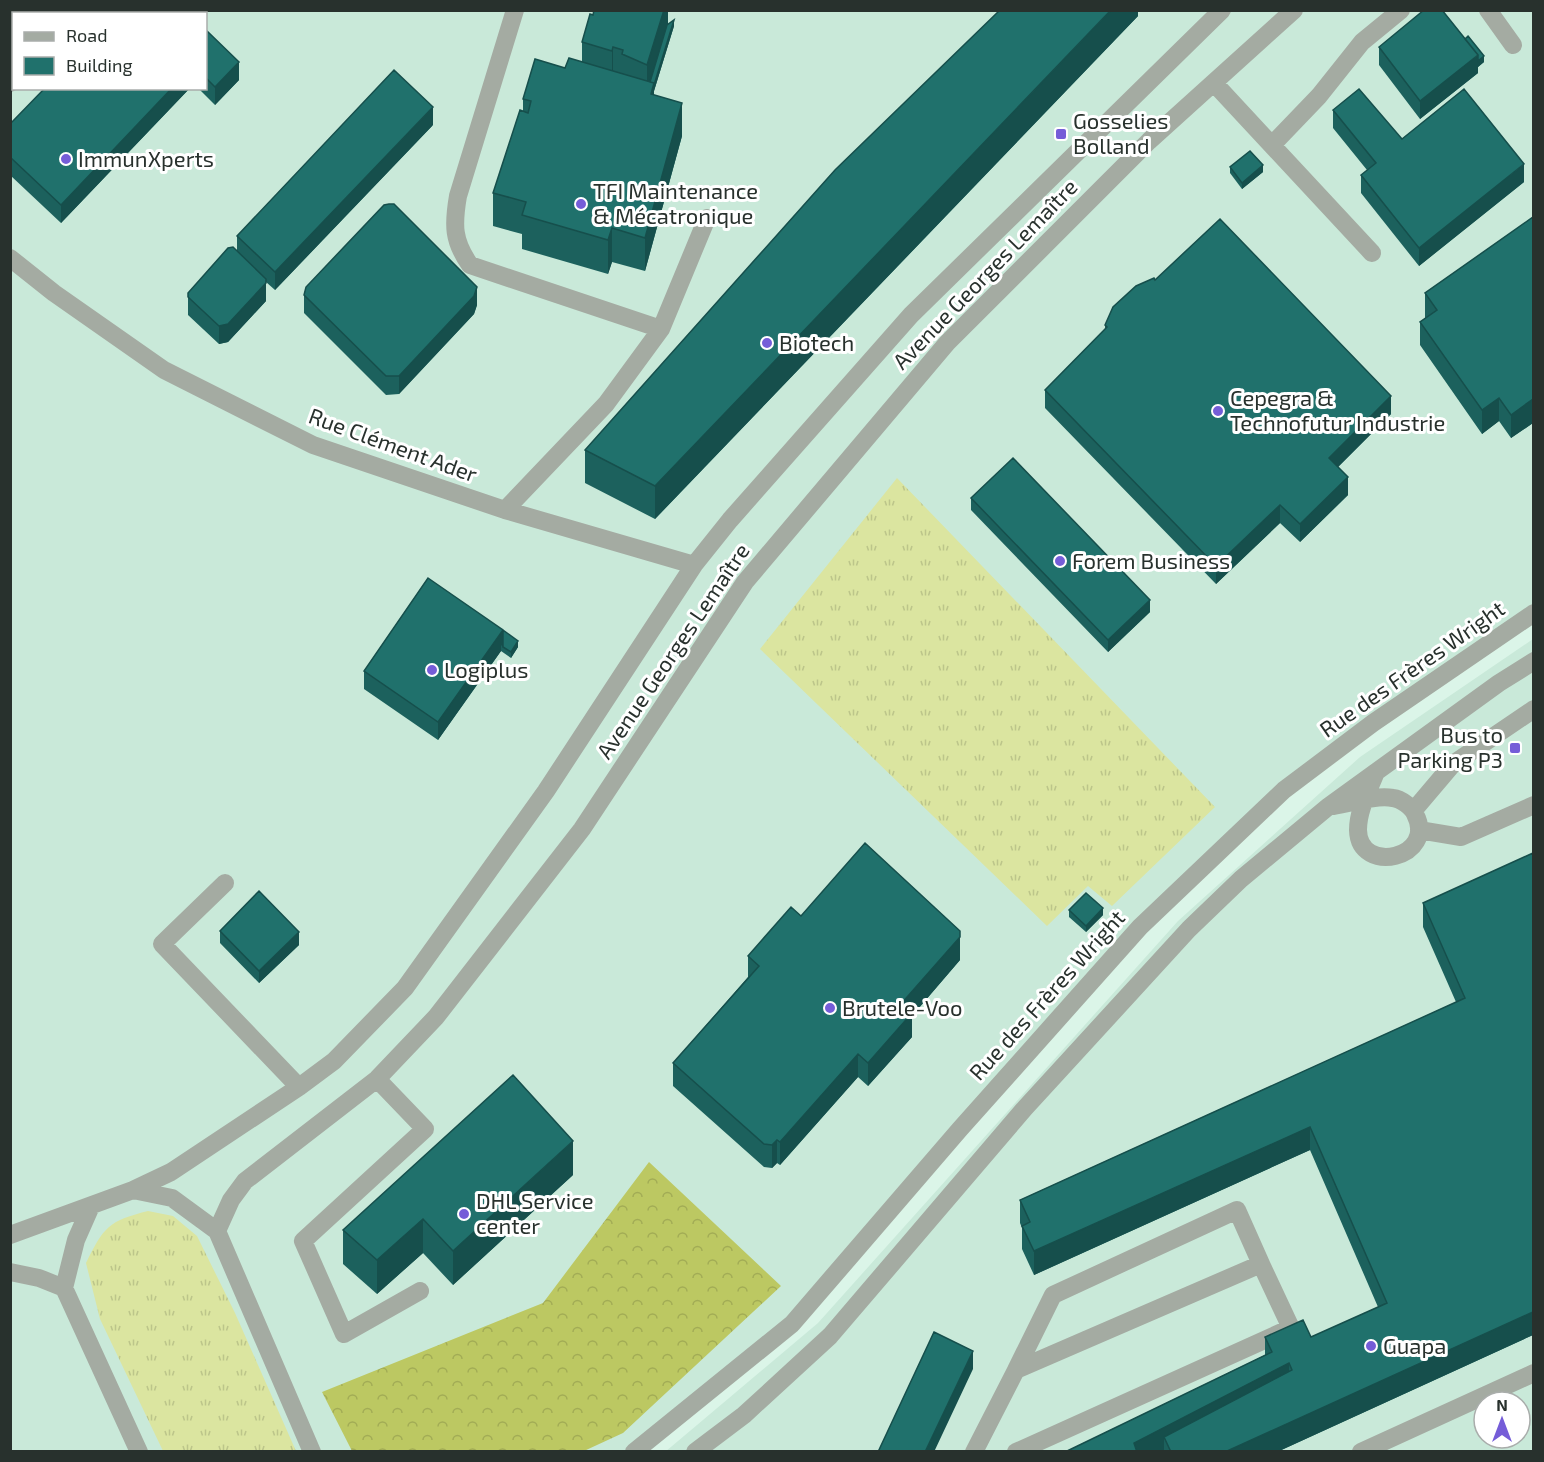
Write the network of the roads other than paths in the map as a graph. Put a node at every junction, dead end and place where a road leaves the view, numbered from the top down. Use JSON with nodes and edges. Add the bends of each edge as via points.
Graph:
{"nodes":[{"id":1,"x":515,"y":10,"type":"edge"},
{"id":2,"x":1222,"y":10,"type":"edge"},
{"id":3,"x":1294,"y":10,"type":"edge"},
{"id":4,"x":1401,"y":10,"type":"edge"},
{"id":5,"x":1488,"y":10,"type":"edge"},
{"id":6,"x":1513,"y":45,"type":"dead end"},
{"id":7,"x":1214,"y":83,"type":"junction"},
{"id":8,"x":1272,"y":145,"type":"junction"},
{"id":9,"x":707,"y":218,"type":"dead end"},
{"id":10,"x":1372,"y":253,"type":"dead end"},
{"id":11,"x":10,"y":258,"type":"edge"},
{"id":12,"x":661,"y":329,"type":"junction"},
{"id":13,"x":505,"y":510,"type":"junction"},
{"id":14,"x":694,"y":565,"type":"junction"},
{"id":15,"x":1533,"y":612,"type":"edge"},
{"id":16,"x":1533,"y":661,"type":"edge"},
{"id":17,"x":1533,"y":710,"type":"edge"},
{"id":18,"x":1376,"y":772,"type":"junction"},
{"id":19,"x":1364,"y":801,"type":"junction"},
{"id":20,"x":1533,"y":805,"type":"edge"},
{"id":21,"x":1329,"y":806,"type":"junction"},
{"id":22,"x":1413,"y":810,"type":"junction"},
{"id":23,"x":1419,"y":830,"type":"junction"},
{"id":24,"x":225,"y":883,"type":"dead end"},
{"id":25,"x":377,"y":1079,"type":"junction"},
{"id":26,"x":299,"y":1087,"type":"junction"},
{"id":27,"x":133,"y":1190,"type":"junction"},
{"id":28,"x":91,"y":1206,"type":"junction"},
{"id":29,"x":217,"y":1231,"type":"junction"},
{"id":30,"x":10,"y":1235,"type":"edge"},
{"id":31,"x":1261,"y":1264,"type":"junction"},
{"id":32,"x":10,"y":1272,"type":"edge"},
{"id":33,"x":64,"y":1288,"type":"junction"},
{"id":34,"x":420,"y":1291,"type":"dead end"},
{"id":35,"x":1016,"y":1370,"type":"junction"},
{"id":36,"x":1533,"y":1373,"type":"edge"},
{"id":37,"x":140,"y":1452,"type":"edge"},
{"id":38,"x":312,"y":1452,"type":"edge"},
{"id":39,"x":634,"y":1452,"type":"edge"},
{"id":40,"x":695,"y":1452,"type":"edge"},
{"id":41,"x":974,"y":1452,"type":"edge"},
{"id":42,"x":1016,"y":1452,"type":"edge"},
{"id":43,"x":1361,"y":1452,"type":"edge"}],
"edges":[{"from":1,"to":12,"type":"street","via":[[458,196],[453,220],[459,249],[470,266]]},
{"from":2,"to":14,"type":"street","name":"Avenue Georges Lemaître","via":[[911,315]]},
{"from":3,"to":7,"type":"street","name":"Avenue Georges Lemaître"},
{"from":4,"to":8,"type":"street","via":[[1362,42],[1319,96]]},
{"from":5,"to":6,"type":"street"},
{"from":7,"to":8,"type":"street"},
{"from":7,"to":25,"type":"street","name":"Avenue Georges Lemaître","via":[[1149,141],[947,343],[902,394],[745,582],[582,828],[436,1017]]},
{"from":8,"to":10,"type":"street"},
{"from":9,"to":12,"type":"street"},
{"from":11,"to":13,"type":"street","name":"Rue Clément Ader","via":[[164,370],[313,445]]},
{"from":12,"to":13,"type":"street","via":[[606,404]]},
{"from":13,"to":14,"type":"street","name":"Rue Clément Ader"},
{"from":14,"to":26,"type":"street","name":"Avenue Georges Lemaître","via":[[546,791],[405,988],[334,1061]]},
{"from":15,"to":39,"type":"street","name":"Rue des Frères Wright","via":[[1284,790],[1140,927],[792,1324]]},
{"from":16,"to":18,"type":"street"},
{"from":17,"to":22,"type":"street","via":[[1453,764]]},
{"from":18,"to":19,"type":"street"},
{"from":18,"to":21,"type":"street"},
{"from":19,"to":21,"type":"street"},
{"from":19,"to":22,"type":"street","via":[[1397,798]]},
{"from":19,"to":23,"type":"street","via":[[1358,830],[1373,854],[1393,858],[1403,854],[1411,848]]},
{"from":20,"to":23,"type":"street","via":[[1461,837]]},
{"from":21,"to":40,"type":"street","via":[[1241,879],[1189,929],[1025,1108],[830,1336],[744,1415]]},
{"from":22,"to":23,"type":"street"},
{"from":24,"to":26,"type":"street","via":[[162,944]]},
{"from":25,"to":29,"type":"street","name":"Avenue Georges Lemaître","via":[[245,1181]]},
{"from":25,"to":34,"type":"street","via":[[425,1129],[303,1241],[344,1334]]},
{"from":26,"to":27,"type":"street","name":"Avenue Georges Lemaître","via":[[171,1172]]},
{"from":27,"to":28,"type":"street","name":"Avenue Georges Lemaître"},
{"from":27,"to":29,"type":"street","via":[[172,1198]]},
{"from":28,"to":30,"type":"street","name":"Avenue Georges Lemaître"},
{"from":28,"to":33,"type":"street","via":[[76,1240]]},
{"from":29,"to":38,"type":"street"},
{"from":31,"to":35,"type":"street"},
{"from":31,"to":35,"type":"street","via":[[1236,1210],[1053,1295]]},
{"from":31,"to":42,"type":"street","via":[[1291,1328]]},
{"from":32,"to":33,"type":"street"},
{"from":33,"to":37,"type":"street"},
{"from":35,"to":41,"type":"street"},
{"from":36,"to":43,"type":"street"}]}
